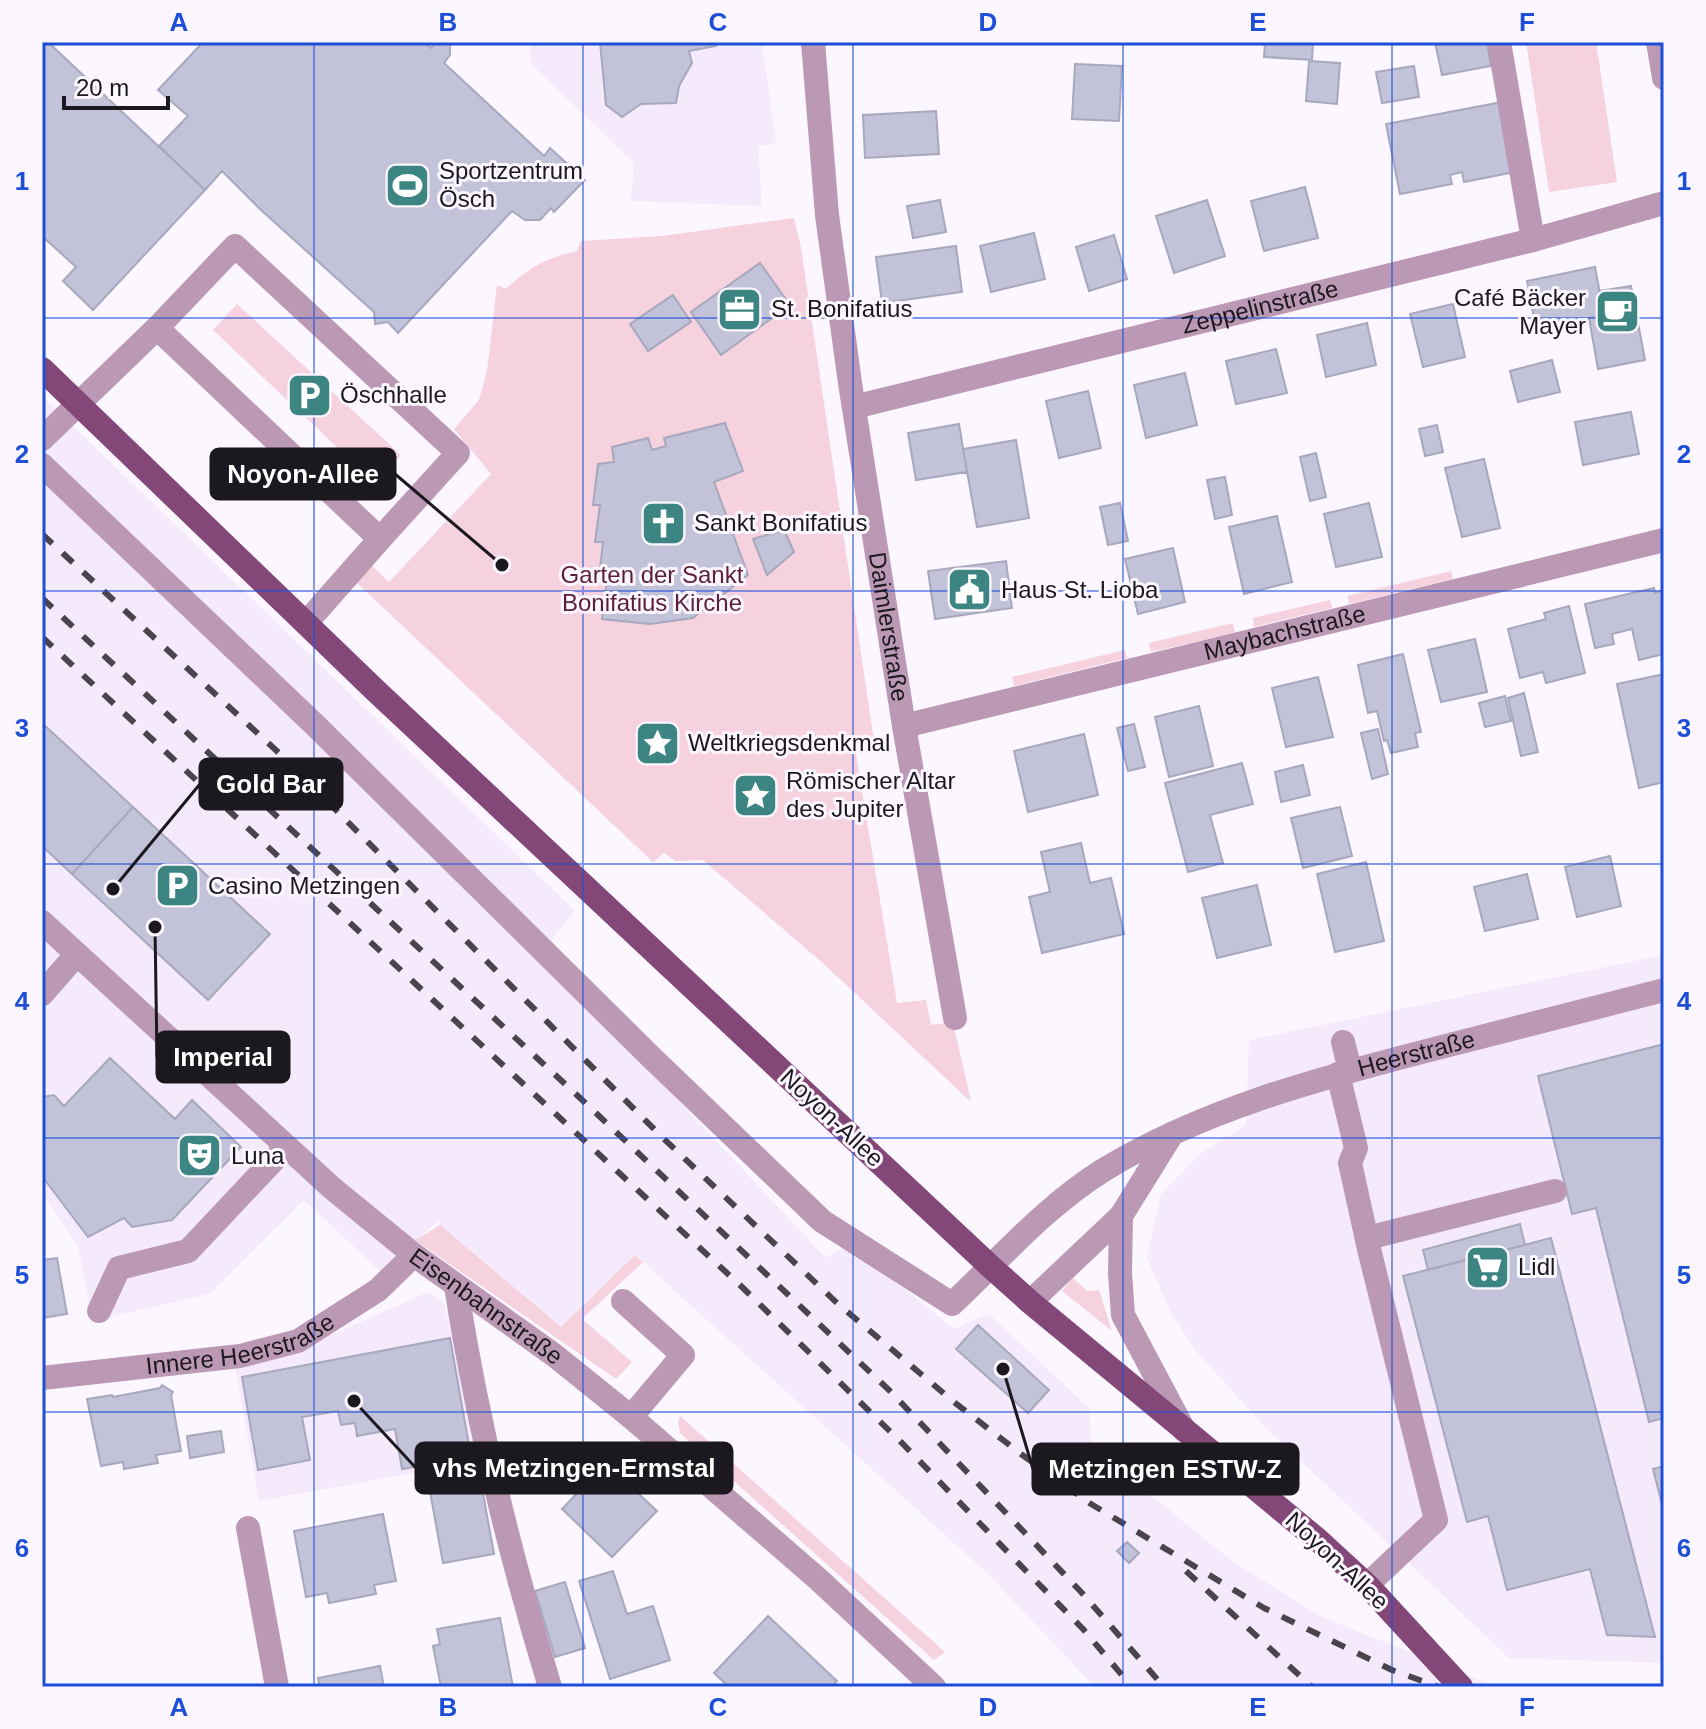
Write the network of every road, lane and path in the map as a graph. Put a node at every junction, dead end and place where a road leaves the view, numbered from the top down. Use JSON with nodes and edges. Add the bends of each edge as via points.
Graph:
{"nodes":[{"id":1,"x":813,"y":42,"type":"edge"},
{"id":2,"x":1499,"y":42,"type":"edge"},
{"id":3,"x":1658,"y":42,"type":"edge"},
{"id":4,"x":1664,"y":78,"type":"edge"},
{"id":5,"x":1664,"y":203,"type":"edge"},
{"id":6,"x":1533,"y":240,"type":"junction"},
{"id":7,"x":157,"y":328,"type":"junction"},
{"id":8,"x":42,"y":369,"type":"edge"},
{"id":9,"x":77,"y":404,"type":"junction"},
{"id":10,"x":854,"y":407,"type":"junction"},
{"id":11,"x":42,"y":439,"type":"edge"},
{"id":12,"x":42,"y":465,"type":"edge"},
{"id":13,"x":380,"y":539,"type":"junction"},
{"id":14,"x":1664,"y":540,"type":"edge"},
{"id":15,"x":306,"y":623,"type":"junction"},
{"id":16,"x":904,"y":726,"type":"junction"},
{"id":17,"x":46,"y":933,"type":"edge"},
{"id":18,"x":77,"y":954,"type":"junction"},
{"id":19,"x":1664,"y":990,"type":"edge"},
{"id":20,"x":42,"y":994,"type":"edge"},
{"id":21,"x":955,"y":1018,"type":"dead end"},
{"id":22,"x":1343,"y":1042,"type":"dead end"},
{"id":23,"x":1344,"y":1072,"type":"junction"},
{"id":24,"x":1172,"y":1133,"type":"junction"},
{"id":25,"x":286,"y":1147,"type":"junction"},
{"id":26,"x":1555,"y":1191,"type":"dead end"},
{"id":27,"x":1121,"y":1216,"type":"junction"},
{"id":28,"x":1367,"y":1238,"type":"junction"},
{"id":29,"x":414,"y":1255,"type":"junction"},
{"id":30,"x":991,"y":1267,"type":"junction"},
{"id":31,"x":456,"y":1286,"type":"junction"},
{"id":32,"x":623,"y":1301,"type":"dead end"},
{"id":33,"x":1030,"y":1302,"type":"junction"},
{"id":34,"x":99,"y":1311,"type":"dead end"},
{"id":35,"x":42,"y":1378,"type":"edge"},
{"id":36,"x":631,"y":1417,"type":"junction"},
{"id":37,"x":1184,"y":1430,"type":"junction"},
{"id":38,"x":248,"y":1528,"type":"dead end"},
{"id":39,"x":1367,"y":1585,"type":"junction"},
{"id":40,"x":277,"y":1687,"type":"edge"},
{"id":41,"x":550,"y":1687,"type":"edge"},
{"id":42,"x":934,"y":1687,"type":"edge"},
{"id":43,"x":1461,"y":1687,"type":"edge"}],
"edges":[{"from":1,"to":10,"type":"street","name":"Daimlerstraße","via":[[827,215]]},
{"from":2,"to":6,"type":"street"},
{"from":3,"to":4,"type":"street"},
{"from":5,"to":6,"type":"street","name":"Zeppelinstraße"},
{"from":6,"to":10,"type":"street","name":"Zeppelinstraße"},
{"from":7,"to":9,"type":"street"},
{"from":7,"to":13,"type":"street"},
{"from":7,"to":13,"type":"street","via":[[235,246],[458,453]]},
{"from":8,"to":9,"type":"main road","name":"Noyon-Allee"},
{"from":9,"to":11,"type":"street"},
{"from":9,"to":15,"type":"main road","name":"Noyon-Allee"},
{"from":10,"to":16,"type":"street","name":"Daimlerstraße"},
{"from":12,"to":30,"type":"street","name":"Heerstraße","via":[[822,1221],[952,1304]]},
{"from":13,"to":15,"type":"street"},
{"from":14,"to":16,"type":"street","name":"Maybachstraße"},
{"from":15,"to":30,"type":"main road","name":"Noyon-Allee"},
{"from":16,"to":21,"type":"street","name":"Daimlerstraße"},
{"from":17,"to":18,"type":"street","name":"Eisenbahnstraße"},
{"from":18,"to":20,"type":"street"},
{"from":18,"to":25,"type":"street","name":"Eisenbahnstraße"},
{"from":19,"to":23,"type":"street","name":"Heerstraße"},
{"from":22,"to":23,"type":"street"},
{"from":23,"to":24,"type":"street","name":"Heerstraße"},
{"from":23,"to":28,"type":"street","via":[[1356,1148],[1350,1163]]},
{"from":24,"to":27,"type":"street"},
{"from":24,"to":30,"type":"street","name":"Heerstraße","via":[[1100,1172],[1035,1221]]},
{"from":25,"to":29,"type":"street","name":"Eisenbahnstraße"},
{"from":25,"to":34,"type":"street","via":[[188,1251],[119,1268]]},
{"from":26,"to":28,"type":"street"},
{"from":27,"to":33,"type":"street"},
{"from":27,"to":37,"type":"street","via":[[1123,1315]]},
{"from":28,"to":39,"type":"street","via":[[1436,1520]]},
{"from":29,"to":31,"type":"street","name":"Eisenbahnstraße"},
{"from":29,"to":35,"type":"street","name":"Innere Heerstraße","via":[[378,1290],[298,1341],[240,1356]]},
{"from":30,"to":33,"type":"main road","name":"Noyon-Allee"},
{"from":31,"to":36,"type":"street","name":"Eisenbahnstraße"},
{"from":31,"to":41,"type":"street","via":[[489,1460]]},
{"from":32,"to":36,"type":"street","via":[[683,1355]]},
{"from":33,"to":37,"type":"main road","name":"Noyon-Allee"},
{"from":36,"to":42,"type":"street","name":"Eisenbahnstraße","via":[[810,1571]]},
{"from":37,"to":39,"type":"main road","name":"Noyon-Allee"},
{"from":38,"to":40,"type":"street"},
{"from":39,"to":43,"type":"main road","name":"Noyon-Allee"}]}
